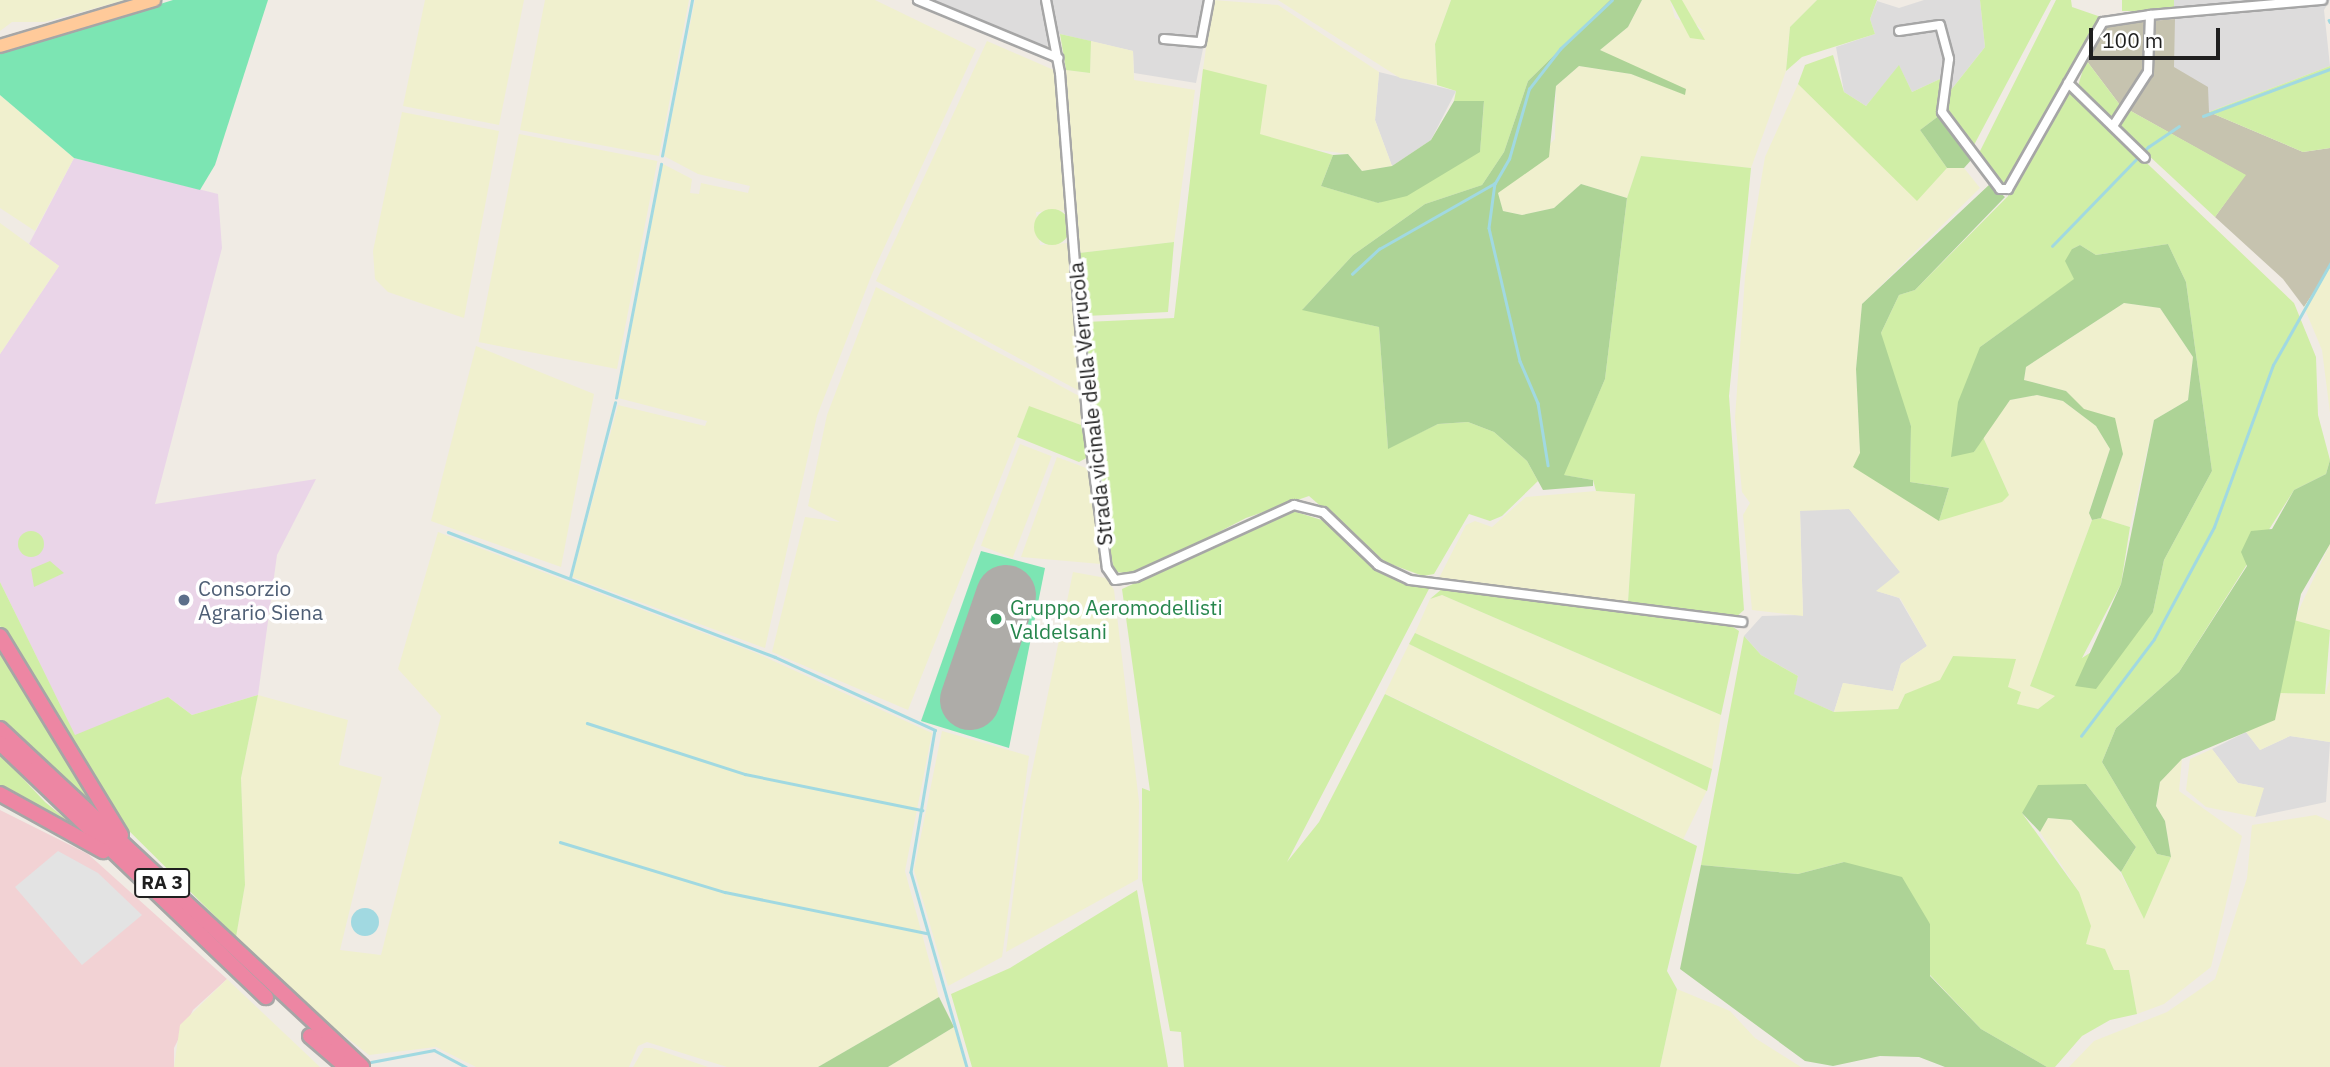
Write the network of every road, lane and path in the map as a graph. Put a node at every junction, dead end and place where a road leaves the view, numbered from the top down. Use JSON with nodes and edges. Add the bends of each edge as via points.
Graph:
{"nodes":[{"id":1,"x":154,"y":0,"type":"edge"},
{"id":2,"x":918,"y":0,"type":"edge"},
{"id":3,"x":1046,"y":0,"type":"edge"},
{"id":4,"x":1209,"y":0,"type":"edge"},
{"id":5,"x":2322,"y":0,"type":"edge"},
{"id":6,"x":2150,"y":15,"type":"junction"},
{"id":7,"x":1899,"y":31,"type":"dead end"},
{"id":8,"x":1164,"y":40,"type":"dead end"},
{"id":9,"x":0,"y":46,"type":"edge"},
{"id":10,"x":1058,"y":58,"type":"junction"},
{"id":11,"x":2068,"y":83,"type":"junction"},
{"id":12,"x":2113,"y":126,"type":"junction"},
{"id":13,"x":2145,"y":158,"type":"dead end"},
{"id":14,"x":1742,"y":622,"type":"dead end"},
{"id":15,"x":0,"y":637,"type":"edge"},
{"id":16,"x":0,"y":729,"type":"edge"},
{"id":17,"x":0,"y":743,"type":"edge"},
{"id":18,"x":0,"y":794,"type":"edge"},
{"id":19,"x":215,"y":948,"type":"junction"},
{"id":20,"x":238,"y":956,"type":"junction"},
{"id":21,"x":321,"y":1040,"type":"junction"},
{"id":22,"x":346,"y":1067,"type":"edge"},
{"id":23,"x":362,"y":1067,"type":"edge"}],
"edges":[{"from":1,"to":9,"type":"main road"},
{"from":2,"to":10,"type":"street"},
{"from":3,"to":10,"type":"street"},
{"from":4,"to":8,"type":"street","via":[[1201,42]]},
{"from":5,"to":6,"type":"street"},
{"from":6,"to":11,"type":"street","via":[[2108,18]]},
{"from":6,"to":12,"type":"street","via":[[2146,79]]},
{"from":7,"to":11,"type":"street","via":[[1940,24],[1949,59],[1942,112],[2000,189],[2014,183]]},
{"from":10,"to":14,"type":"street","name":"Strada vicinale della Verrucola","via":[[1087,419],[1107,568],[1115,580],[1136,577],[1294,505],[1323,512],[1378,565],[1410,580]]},
{"from":11,"to":12,"type":"street"},
{"from":12,"to":13,"type":"street"},
{"from":15,"to":20,"type":"highway","via":[[113,826]]},
{"from":16,"to":20,"type":"highway","number":"RA 3"},
{"from":17,"to":19,"type":"highway","number":"RA 3"},
{"from":18,"to":19,"type":"highway","via":[[96,846],[197,940]]},
{"from":19,"to":21,"type":"highway","number":"RA 3"},
{"from":20,"to":21,"type":"highway","number":"RA 3"},
{"from":21,"to":22,"type":"highway","number":"RA 3"},
{"from":21,"to":23,"type":"highway","number":"RA 3"}]}
